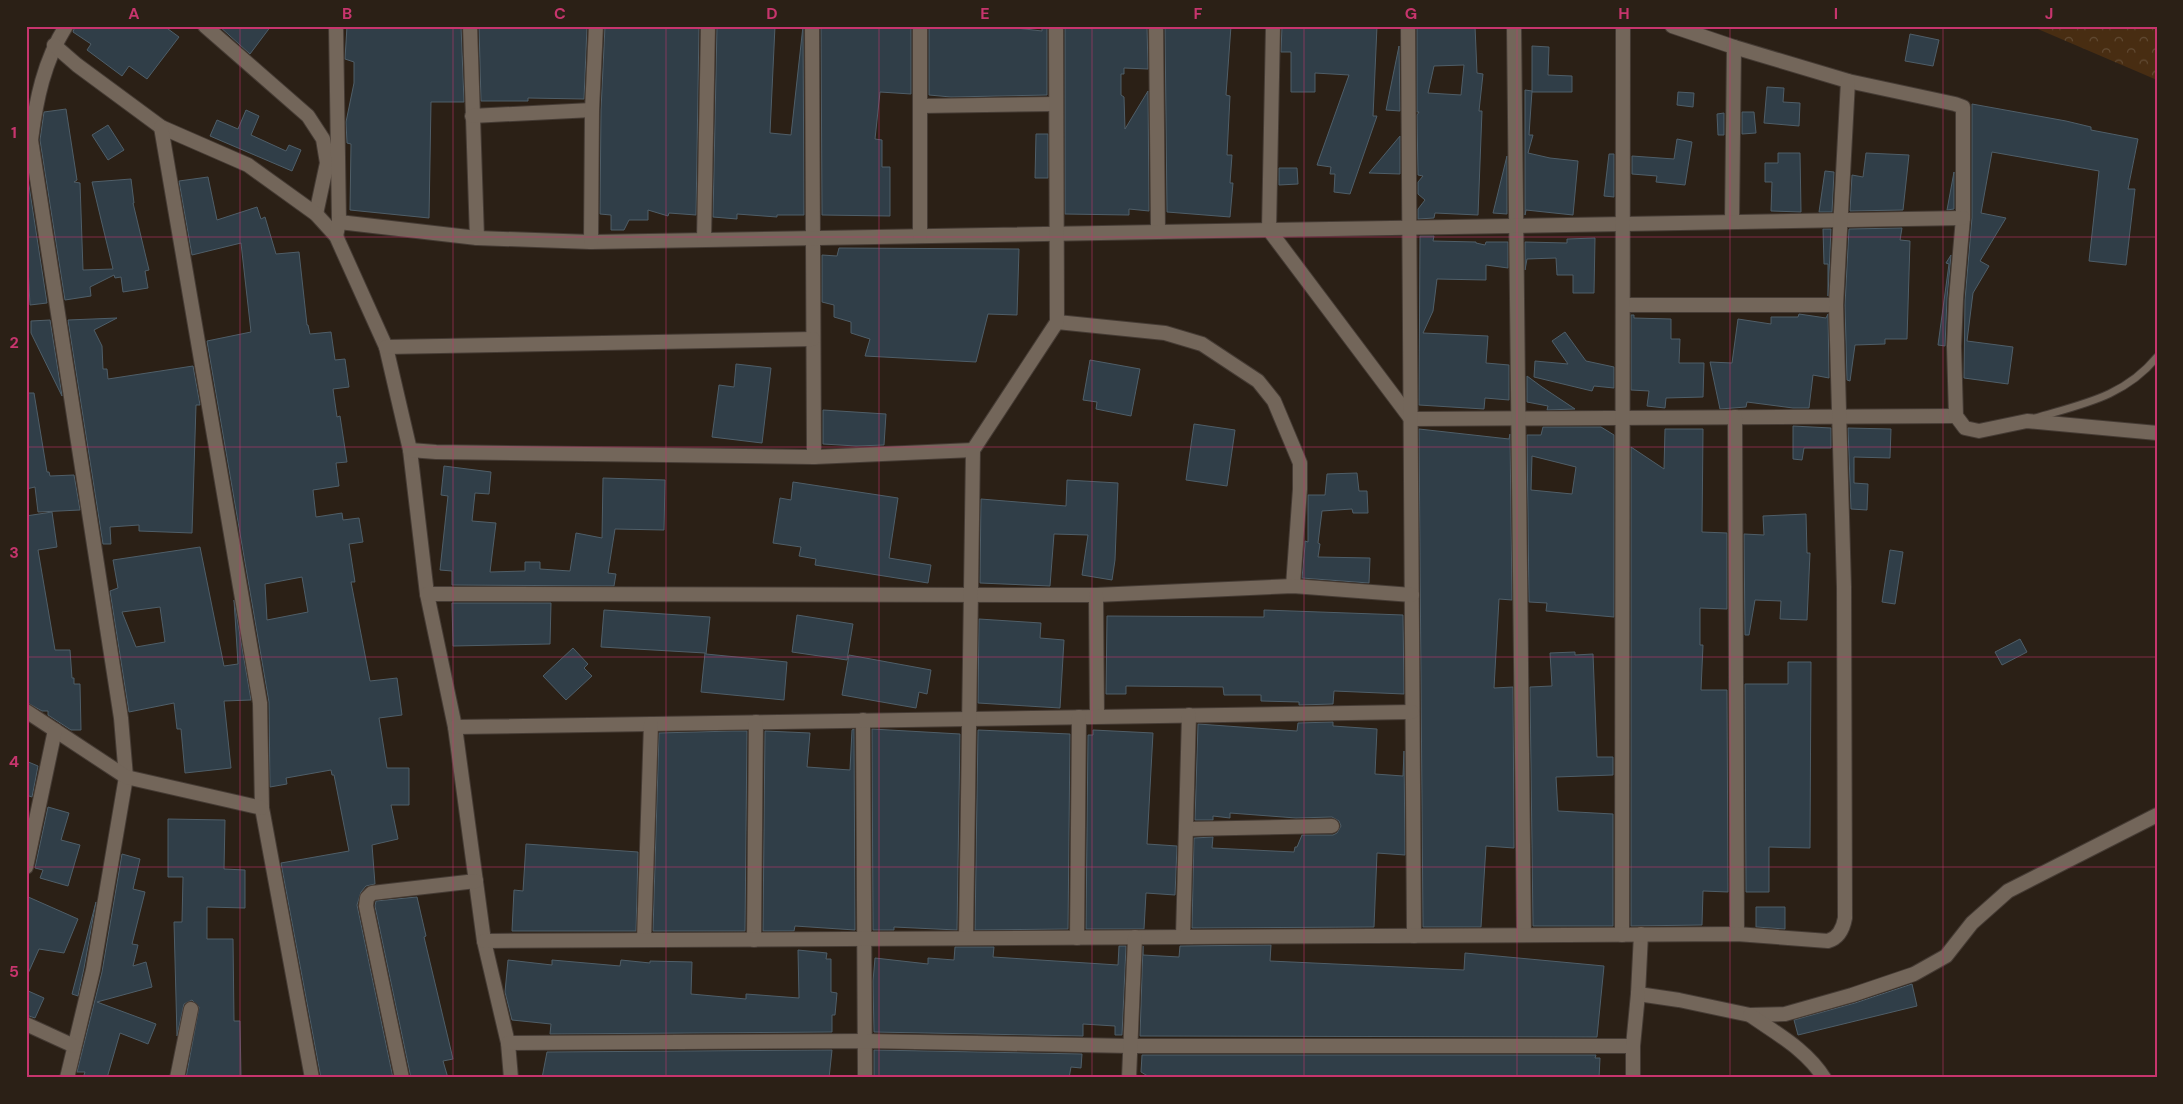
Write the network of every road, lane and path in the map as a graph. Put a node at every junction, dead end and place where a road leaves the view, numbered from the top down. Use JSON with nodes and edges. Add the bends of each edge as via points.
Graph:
{"nodes":[{"id":1,"x":66,"y":26,"type":"edge"},
{"id":2,"x":204,"y":26,"type":"edge"},
{"id":3,"x":336,"y":26,"type":"edge"},
{"id":4,"x":470,"y":26,"type":"edge"},
{"id":5,"x":596,"y":26,"type":"edge"},
{"id":6,"x":708,"y":26,"type":"edge"},
{"id":7,"x":812,"y":26,"type":"edge"},
{"id":8,"x":920,"y":26,"type":"edge"},
{"id":9,"x":1056,"y":26,"type":"edge"},
{"id":10,"x":1156,"y":26,"type":"edge"},
{"id":11,"x":1273,"y":26,"type":"edge"},
{"id":12,"x":1408,"y":26,"type":"edge"},
{"id":13,"x":1514,"y":26,"type":"edge"},
{"id":14,"x":1623,"y":26,"type":"edge"},
{"id":15,"x":1672,"y":26,"type":"edge"},
{"id":16,"x":54,"y":45,"type":"junction"},
{"id":17,"x":1734,"y":47,"type":"junction"},
{"id":18,"x":1848,"y":81,"type":"junction"},
{"id":19,"x":1056,"y":104,"type":"junction"},
{"id":20,"x":920,"y":106,"type":"junction"},
{"id":21,"x":592,"y":110,"type":"junction"},
{"id":22,"x":472,"y":116,"type":"junction"},
{"id":23,"x":161,"y":127,"type":"junction"},
{"id":24,"x":316,"y":214,"type":"junction"},
{"id":25,"x":1963,"y":218,"type":"junction"},
{"id":26,"x":1841,"y":220,"type":"junction"},
{"id":27,"x":339,"y":222,"type":"junction"},
{"id":28,"x":1732,"y":222,"type":"junction"},
{"id":29,"x":1623,"y":224,"type":"junction"},
{"id":30,"x":1516,"y":226,"type":"junction"},
{"id":31,"x":1409,"y":227,"type":"junction"},
{"id":32,"x":1269,"y":230,"type":"junction"},
{"id":33,"x":1158,"y":232,"type":"junction"},
{"id":34,"x":1056,"y":234,"type":"junction"},
{"id":35,"x":336,"y":236,"type":"junction"},
{"id":36,"x":920,"y":236,"type":"junction"},
{"id":37,"x":477,"y":238,"type":"junction"},
{"id":38,"x":813,"y":238,"type":"junction"},
{"id":39,"x":704,"y":240,"type":"junction"},
{"id":40,"x":592,"y":242,"type":"junction"},
{"id":41,"x":1623,"y":305,"type":"junction"},
{"id":42,"x":1836,"y":305,"type":"junction"},
{"id":43,"x":1057,"y":322,"type":"junction"},
{"id":44,"x":813,"y":339,"type":"junction"},
{"id":45,"x":386,"y":347,"type":"junction"},
{"id":46,"x":2157,"y":357,"type":"edge"},
{"id":47,"x":1841,"y":416,"type":"junction"},
{"id":48,"x":1956,"y":416,"type":"junction"},
{"id":49,"x":1735,"y":417,"type":"junction"},
{"id":50,"x":1518,"y":418,"type":"junction"},
{"id":51,"x":1623,"y":418,"type":"junction"},
{"id":52,"x":1411,"y":419,"type":"junction"},
{"id":53,"x":2027,"y":421,"type":"junction"},
{"id":54,"x":2157,"y":433,"type":"edge"},
{"id":55,"x":410,"y":450,"type":"junction"},
{"id":56,"x":973,"y":450,"type":"junction"},
{"id":57,"x":814,"y":457,"type":"junction"},
{"id":58,"x":1293,"y":586,"type":"junction"},
{"id":59,"x":427,"y":594,"type":"junction"},
{"id":60,"x":971,"y":594,"type":"junction"},
{"id":61,"x":1096,"y":595,"type":"junction"},
{"id":62,"x":1412,"y":595,"type":"junction"},
{"id":63,"x":26,"y":711,"type":"edge"},
{"id":64,"x":1412,"y":712,"type":"junction"},
{"id":65,"x":1189,"y":715,"type":"junction"},
{"id":66,"x":1097,"y":716,"type":"junction"},
{"id":67,"x":1079,"y":717,"type":"junction"},
{"id":68,"x":970,"y":718,"type":"junction"},
{"id":69,"x":863,"y":720,"type":"junction"},
{"id":70,"x":756,"y":722,"type":"junction"},
{"id":71,"x":651,"y":724,"type":"junction"},
{"id":72,"x":455,"y":727,"type":"junction"},
{"id":73,"x":55,"y":730,"type":"junction"},
{"id":74,"x":126,"y":777,"type":"junction"},
{"id":75,"x":262,"y":808,"type":"junction"},
{"id":76,"x":2157,"y":815,"type":"edge"},
{"id":77,"x":1332,"y":826,"type":"dead end"},
{"id":78,"x":1186,"y":829,"type":"junction"},
{"id":79,"x":26,"y":867,"type":"edge"},
{"id":80,"x":476,"y":881,"type":"junction"},
{"id":81,"x":1622,"y":934,"type":"junction"},
{"id":82,"x":1641,"y":934,"type":"junction"},
{"id":83,"x":1737,"y":934,"type":"junction"},
{"id":84,"x":1524,"y":935,"type":"junction"},
{"id":85,"x":1414,"y":936,"type":"junction"},
{"id":86,"x":1183,"y":937,"type":"junction"},
{"id":87,"x":966,"y":938,"type":"junction"},
{"id":88,"x":1077,"y":938,"type":"junction"},
{"id":89,"x":1135,"y":938,"type":"junction"},
{"id":90,"x":865,"y":939,"type":"junction"},
{"id":91,"x":644,"y":940,"type":"junction"},
{"id":92,"x":754,"y":940,"type":"junction"},
{"id":93,"x":484,"y":941,"type":"junction"},
{"id":94,"x":1638,"y":994,"type":"junction"},
{"id":95,"x":191,"y":1010,"type":"dead end"},
{"id":96,"x":1750,"y":1015,"type":"junction"},
{"id":97,"x":26,"y":1024,"type":"edge"},
{"id":98,"x":865,"y":1041,"type":"junction"},
{"id":99,"x":508,"y":1043,"type":"junction"},
{"id":100,"x":74,"y":1046,"type":"junction"},
{"id":101,"x":1131,"y":1046,"type":"junction"},
{"id":102,"x":1633,"y":1046,"type":"junction"},
{"id":103,"x":67,"y":1078,"type":"edge"},
{"id":104,"x":177,"y":1078,"type":"edge"},
{"id":105,"x":312,"y":1078,"type":"edge"},
{"id":106,"x":402,"y":1078,"type":"edge"},
{"id":107,"x":511,"y":1078,"type":"edge"},
{"id":108,"x":865,"y":1078,"type":"edge"},
{"id":109,"x":1129,"y":1078,"type":"edge"},
{"id":110,"x":1633,"y":1078,"type":"edge"},
{"id":111,"x":1824,"y":1078,"type":"edge"}],
"edges":[{"from":1,"to":16,"type":"street"},
{"from":2,"to":24,"type":"street","via":[[308,116],[323,138],[327,163]]},
{"from":3,"to":27,"type":"street"},
{"from":4,"to":22,"type":"street"},
{"from":5,"to":21,"type":"street"},
{"from":6,"to":39,"type":"street"},
{"from":7,"to":38,"type":"street"},
{"from":8,"to":20,"type":"street"},
{"from":9,"to":19,"type":"street"},
{"from":10,"to":33,"type":"street"},
{"from":11,"to":32,"type":"street"},
{"from":12,"to":31,"type":"street"},
{"from":13,"to":30,"type":"street"},
{"from":14,"to":29,"type":"street"},
{"from":15,"to":17,"type":"street"},
{"from":16,"to":23,"type":"street"},
{"from":16,"to":74,"type":"street","via":[[37,97],[31,140],[122,718]]},
{"from":17,"to":18,"type":"street"},
{"from":17,"to":28,"type":"street"},
{"from":18,"to":25,"type":"street","via":[[1963,107]]},
{"from":18,"to":26,"type":"street"},
{"from":19,"to":20,"type":"street"},
{"from":19,"to":34,"type":"street"},
{"from":20,"to":36,"type":"street"},
{"from":21,"to":22,"type":"street"},
{"from":21,"to":40,"type":"street"},
{"from":22,"to":37,"type":"street"},
{"from":23,"to":24,"type":"street","via":[[248,165]]},
{"from":23,"to":75,"type":"street","via":[[260,703]]},
{"from":24,"to":35,"type":"street"},
{"from":25,"to":26,"type":"street"},
{"from":25,"to":48,"type":"street","via":[[1956,309]]},
{"from":26,"to":28,"type":"street"},
{"from":26,"to":42,"type":"street"},
{"from":27,"to":35,"type":"street"},
{"from":27,"to":37,"type":"street"},
{"from":28,"to":29,"type":"street"},
{"from":29,"to":30,"type":"street"},
{"from":29,"to":41,"type":"street"},
{"from":30,"to":31,"type":"street"},
{"from":30,"to":50,"type":"street"},
{"from":31,"to":32,"type":"street"},
{"from":31,"to":52,"type":"street"},
{"from":32,"to":33,"type":"street"},
{"from":32,"to":52,"type":"street"},
{"from":33,"to":34,"type":"street"},
{"from":34,"to":36,"type":"street"},
{"from":34,"to":43,"type":"street"},
{"from":35,"to":45,"type":"street"},
{"from":36,"to":38,"type":"street"},
{"from":37,"to":40,"type":"street"},
{"from":38,"to":39,"type":"street"},
{"from":38,"to":44,"type":"street"},
{"from":39,"to":40,"type":"street"},
{"from":41,"to":42,"type":"street"},
{"from":41,"to":51,"type":"street"},
{"from":42,"to":47,"type":"street"},
{"from":43,"to":56,"type":"street"},
{"from":43,"to":58,"type":"street","via":[[1164,333],[1202,344],[1258,381],[1274,401],[1300,463]]},
{"from":44,"to":45,"type":"street"},
{"from":44,"to":57,"type":"street"},
{"from":45,"to":55,"type":"street"},
{"from":46,"to":53,"type":"lane","via":[[2127,386],[2094,401]]},
{"from":47,"to":48,"type":"street"},
{"from":47,"to":49,"type":"street"},
{"from":47,"to":83,"type":"street","via":[[1844,926],[1834,940],[1828,941]]},
{"from":48,"to":53,"type":"street","via":[[1965,428],[1979,431]]},
{"from":49,"to":51,"type":"street"},
{"from":49,"to":83,"type":"street"},
{"from":50,"to":51,"type":"street"},
{"from":50,"to":52,"type":"street"},
{"from":50,"to":84,"type":"street"},
{"from":51,"to":81,"type":"street"},
{"from":52,"to":62,"type":"street"},
{"from":53,"to":54,"type":"street"},
{"from":55,"to":57,"type":"street"},
{"from":55,"to":59,"type":"street"},
{"from":56,"to":57,"type":"street"},
{"from":56,"to":60,"type":"street"},
{"from":58,"to":61,"type":"street"},
{"from":58,"to":62,"type":"street"},
{"from":59,"to":60,"type":"street"},
{"from":59,"to":72,"type":"street"},
{"from":60,"to":61,"type":"street"},
{"from":60,"to":68,"type":"street"},
{"from":61,"to":66,"type":"street"},
{"from":62,"to":64,"type":"street"},
{"from":63,"to":73,"type":"street"},
{"from":64,"to":65,"type":"street"},
{"from":64,"to":85,"type":"street"},
{"from":65,"to":66,"type":"street"},
{"from":65,"to":78,"type":"street"},
{"from":66,"to":67,"type":"street"},
{"from":67,"to":68,"type":"street"},
{"from":67,"to":88,"type":"street"},
{"from":68,"to":69,"type":"street"},
{"from":68,"to":87,"type":"street"},
{"from":69,"to":70,"type":"street"},
{"from":69,"to":90,"type":"street"},
{"from":70,"to":71,"type":"street"},
{"from":70,"to":92,"type":"street"},
{"from":71,"to":72,"type":"street"},
{"from":71,"to":91,"type":"street"},
{"from":72,"to":80,"type":"street"},
{"from":73,"to":74,"type":"street"},
{"from":73,"to":79,"type":"street"},
{"from":74,"to":75,"type":"street"},
{"from":74,"to":100,"type":"street","via":[[93,970]]},
{"from":75,"to":105,"type":"street"},
{"from":76,"to":96,"type":"street","via":[[2008,891],[1972,923],[1946,956],[1914,974],[1785,1014]]},
{"from":77,"to":78,"type":"street"},
{"from":78,"to":86,"type":"street"},
{"from":80,"to":93,"type":"street"},
{"from":80,"to":106,"type":"street","via":[[372,893],[368,898],[366,906]]},
{"from":81,"to":82,"type":"street"},
{"from":81,"to":84,"type":"street"},
{"from":82,"to":83,"type":"street"},
{"from":82,"to":94,"type":"street"},
{"from":84,"to":85,"type":"street"},
{"from":85,"to":86,"type":"street"},
{"from":86,"to":89,"type":"street"},
{"from":87,"to":88,"type":"street"},
{"from":87,"to":90,"type":"street"},
{"from":88,"to":89,"type":"street"},
{"from":89,"to":101,"type":"street"},
{"from":90,"to":92,"type":"street"},
{"from":90,"to":98,"type":"street"},
{"from":91,"to":92,"type":"street"},
{"from":91,"to":93,"type":"street"},
{"from":93,"to":99,"type":"street"},
{"from":94,"to":96,"type":"street"},
{"from":94,"to":102,"type":"street"},
{"from":95,"to":104,"type":"street"},
{"from":96,"to":111,"type":"street","via":[[1806,1055]]},
{"from":97,"to":100,"type":"street"},
{"from":98,"to":99,"type":"street"},
{"from":98,"to":101,"type":"street"},
{"from":98,"to":108,"type":"street"},
{"from":99,"to":107,"type":"street"},
{"from":100,"to":103,"type":"street"},
{"from":101,"to":102,"type":"street"},
{"from":101,"to":109,"type":"street"},
{"from":102,"to":110,"type":"street"}]}
